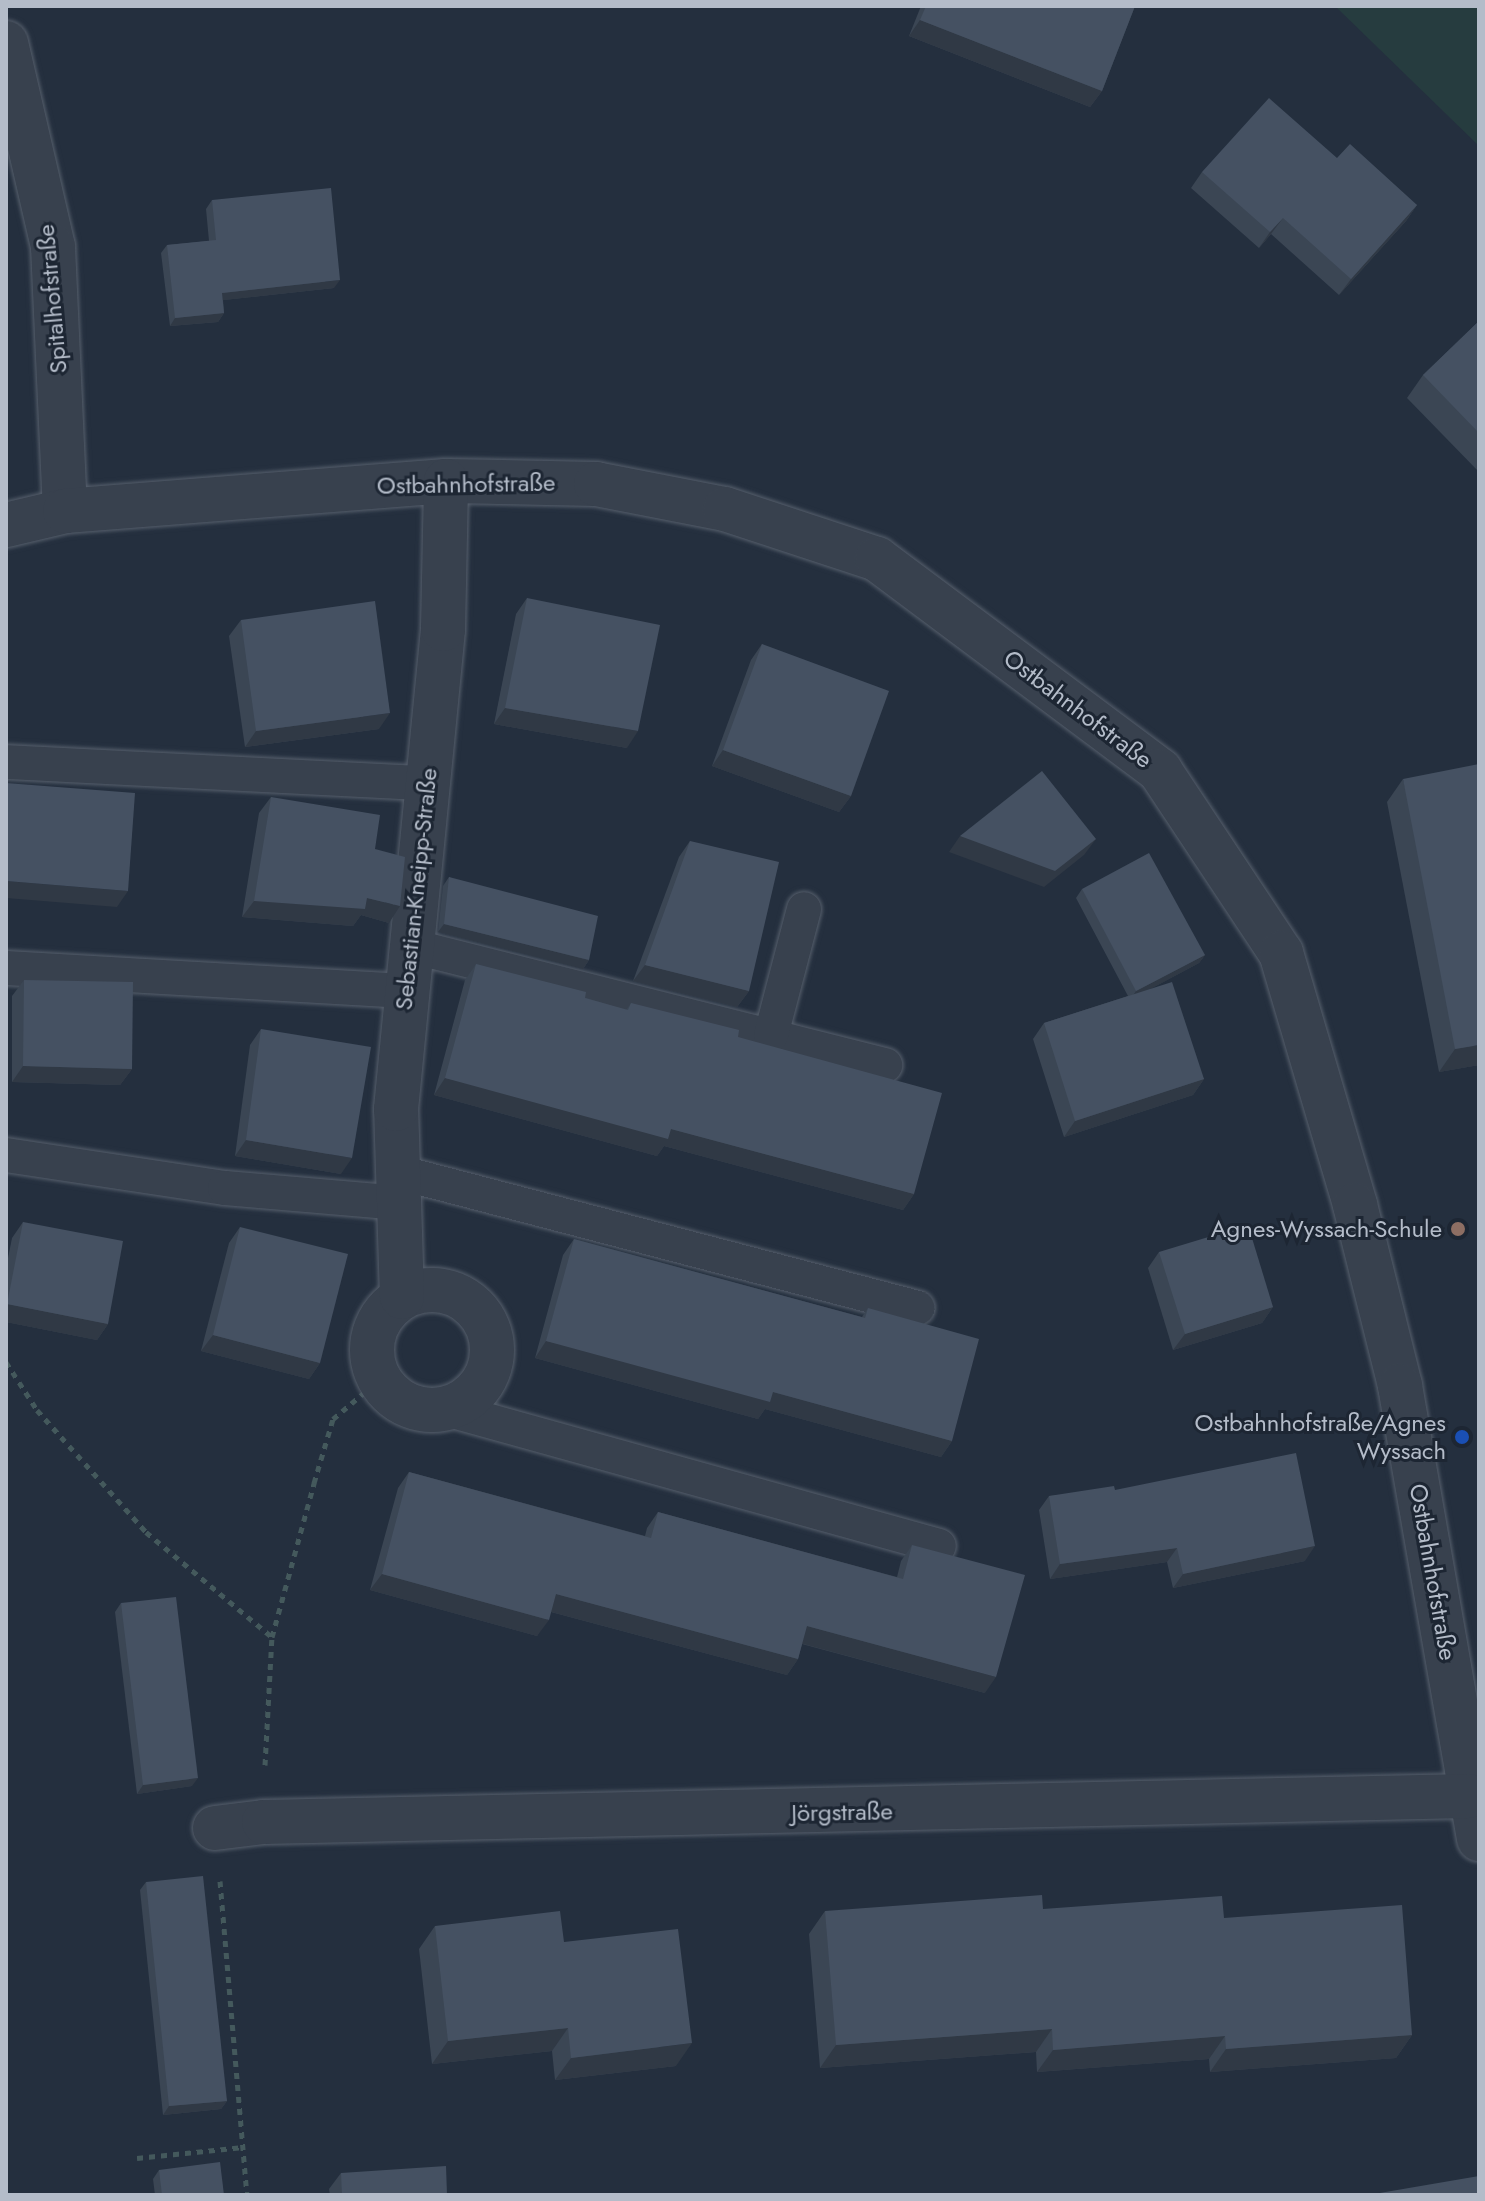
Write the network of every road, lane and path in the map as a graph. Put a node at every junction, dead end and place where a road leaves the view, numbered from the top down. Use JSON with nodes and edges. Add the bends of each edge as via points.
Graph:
{"nodes":[{"id":1,"x":6,"y":43,"type":"edge"},
{"id":2,"x":446,"y":481,"type":"junction"},
{"id":3,"x":65,"y":511,"type":"junction"},
{"id":4,"x":6,"y":525,"type":"edge"},
{"id":5,"x":6,"y":762,"type":"edge"},
{"id":6,"x":427,"y":783,"type":"junction"},
{"id":7,"x":804,"y":909,"type":"dead end"},
{"id":8,"x":411,"y":946,"type":"junction"},
{"id":9,"x":6,"y":968,"type":"edge"},
{"id":10,"x":405,"y":991,"type":"junction"},
{"id":11,"x":771,"y":1035,"type":"junction"},
{"id":12,"x":885,"y":1065,"type":"dead end"},
{"id":13,"x":6,"y":1155,"type":"edge"},
{"id":14,"x":399,"y":1188,"type":"junction"},
{"id":15,"x":402,"y":1297,"type":"junction"},
{"id":16,"x":918,"y":1308,"type":"dead end"},
{"id":17,"x":6,"y":1362,"type":"edge"},
{"id":18,"x":379,"y":1380,"type":"junction"},
{"id":19,"x":432,"y":1411,"type":"junction"},
{"id":20,"x":939,"y":1546,"type":"dead end"},
{"id":21,"x":272,"y":1637,"type":"junction"},
{"id":22,"x":1469,"y":1796,"type":"junction"},
{"id":23,"x":264,"y":1822,"type":"junction"},
{"id":24,"x":215,"y":1828,"type":"joint"},
{"id":25,"x":1479,"y":1839,"type":"edge"},
{"id":26,"x":243,"y":2147,"type":"junction"},
{"id":27,"x":137,"y":2158,"type":"dead end"},
{"id":28,"x":247,"y":2195,"type":"edge"}],
"edges":[{"from":1,"to":3,"type":"street","name":"Spitalhofstraße","via":[[53,247]]},
{"from":2,"to":3,"type":"street","name":"Ostbahnhofstraße"},
{"from":2,"to":6,"type":"street","name":"Sebastian-Kneipp-Straße","via":[[443,629]]},
{"from":2,"to":22,"type":"street","name":"Ostbahnhofstraße","via":[[596,484],[725,509],[877,559],[1160,771],[1281,953],[1355,1205],[1400,1386]]},
{"from":3,"to":4,"type":"street","name":"Ostbahnhofstraße"},
{"from":5,"to":6,"type":"lane"},
{"from":6,"to":8,"type":"street","name":"Sebastian-Kneipp-Straße"},
{"from":7,"to":11,"type":"lane"},
{"from":8,"to":10,"type":"street","name":"Sebastian-Kneipp-Straße"},
{"from":8,"to":11,"type":"lane"},
{"from":9,"to":10,"type":"lane"},
{"from":10,"to":14,"type":"street","name":"Sebastian-Kneipp-Straße","via":[[396,1109]]},
{"from":11,"to":12,"type":"lane"},
{"from":13,"to":14,"type":"lane","via":[[225,1188]]},
{"from":14,"to":15,"type":"street","name":"Sebastian-Kneipp-Straße"},
{"from":14,"to":16,"type":"lane"},
{"from":15,"to":18,"type":"street","via":[[377,1325],[372,1344]]},
{"from":15,"to":19,"type":"street","via":[[440,1290],[459,1296],[487,1325],[492,1344],[483,1382],[469,1397]]},
{"from":17,"to":21,"type":"path","via":[[37,1410],[146,1532]]},
{"from":18,"to":19,"type":"street","via":[[393,1396]]},
{"from":18,"to":21,"type":"path","via":[[333,1419]]},
{"from":19,"to":20,"type":"lane","via":[[457,1412]]},
{"from":21,"to":23,"type":"path"},
{"from":22,"to":23,"type":"street","name":"Jörgstraße"},
{"from":22,"to":25,"type":"street","name":"Ostbahnhofstraße"},
{"from":23,"to":24,"type":"street","name":"Jörgstraße"},
{"from":24,"to":26,"type":"path"},
{"from":26,"to":27,"type":"path"},
{"from":26,"to":28,"type":"path"}]}
